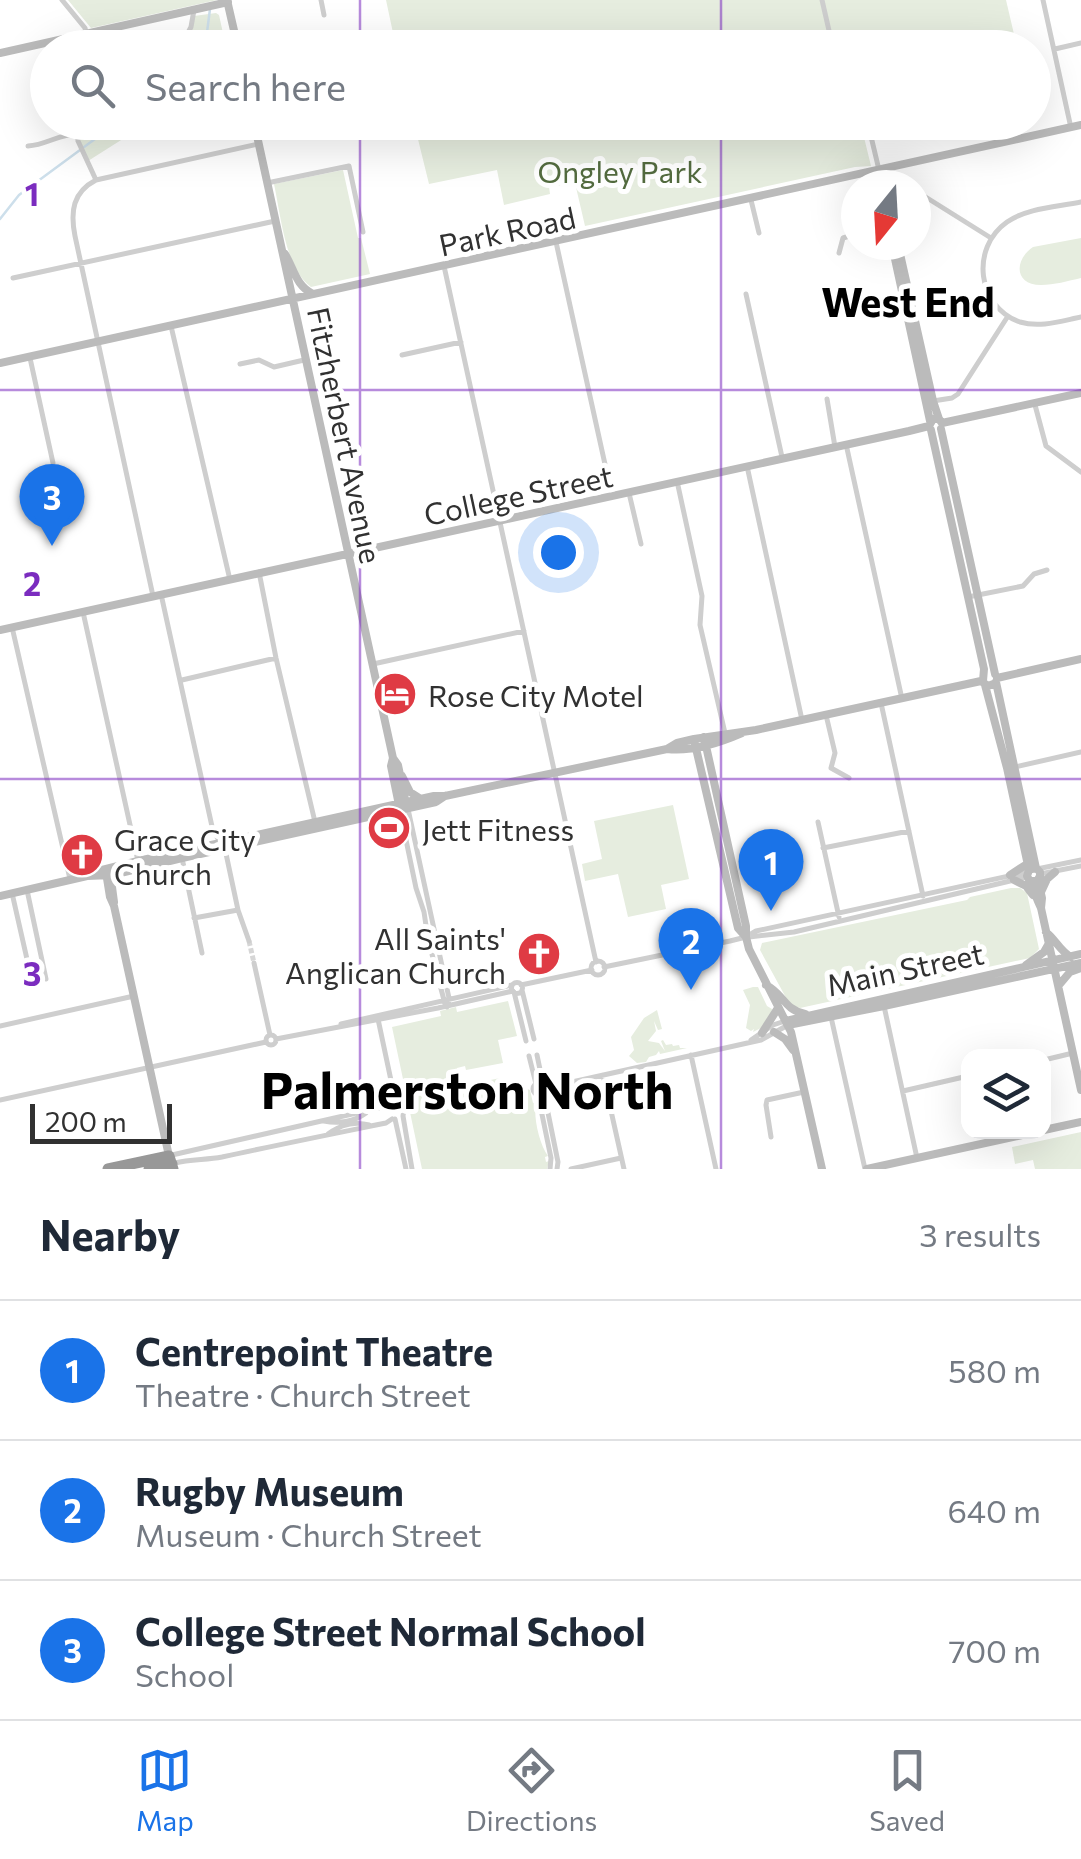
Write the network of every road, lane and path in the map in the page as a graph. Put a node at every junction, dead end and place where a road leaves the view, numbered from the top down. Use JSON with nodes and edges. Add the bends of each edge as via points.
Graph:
{"nodes":[{"id":1,"x":62,"y":0,"type":"edge"},
{"id":2,"x":210,"y":0,"type":"edge"},
{"id":3,"x":320,"y":0,"type":"edge"},
{"id":4,"x":822,"y":0,"type":"edge"},
{"id":5,"x":1043,"y":0,"type":"edge"},
{"id":6,"x":230,"y":1,"type":"edge"},
{"id":7,"x":194,"y":10,"type":"junction"},
{"id":8,"x":171,"y":15,"type":"junction"},
{"id":9,"x":324,"y":15,"type":"dead end"},
{"id":10,"x":86,"y":30,"type":"edge"},
{"id":11,"x":100,"y":30,"type":"edge"},
{"id":12,"x":189,"y":30,"type":"edge"},
{"id":13,"x":235,"y":30,"type":"edge"},
{"id":14,"x":828,"y":30,"type":"edge"},
{"id":15,"x":1050,"y":30,"type":"edge"},
{"id":16,"x":1051,"y":36,"type":"edge"},
{"id":17,"x":1081,"y":44,"type":"edge"},
{"id":18,"x":30,"y":46,"type":"edge"},
{"id":19,"x":1054,"y":49,"type":"junction"},
{"id":20,"x":0,"y":53,"type":"edge"},
{"id":21,"x":1076,"y":126,"type":"edge"},
{"id":22,"x":1051,"y":132,"type":"edge"},
{"id":23,"x":53,"y":140,"type":"edge"},
{"id":24,"x":78,"y":140,"type":"edge"},
{"id":25,"x":257,"y":140,"type":"edge"},
{"id":26,"x":872,"y":140,"type":"edge"},
{"id":27,"x":1013,"y":140,"type":"edge"},
{"id":28,"x":258,"y":144,"type":"junction"},
{"id":29,"x":28,"y":146,"type":"dead end"},
{"id":30,"x":879,"y":170,"type":"joint"},
{"id":31,"x":841,"y":179,"type":"edge"},
{"id":32,"x":96,"y":180,"type":"junction"},
{"id":33,"x":267,"y":183,"type":"junction"},
{"id":34,"x":751,"y":200,"type":"junction"},
{"id":35,"x":931,"y":200,"type":"edge"},
{"id":36,"x":1081,"y":202,"type":"edge"},
{"id":37,"x":275,"y":221,"type":"junction"},
{"id":38,"x":363,"y":232,"type":"dead end"},
{"id":39,"x":759,"y":233,"type":"dead end"},
{"id":40,"x":991,"y":238,"type":"junction"},
{"id":41,"x":556,"y":242,"type":"junction"},
{"id":42,"x":841,"y":246,"type":"edge"},
{"id":43,"x":281,"y":249,"type":"junction"},
{"id":44,"x":839,"y":253,"type":"dead end"},
{"id":45,"x":898,"y":260,"type":"edge"},
{"id":46,"x":80,"y":264,"type":"junction"},
{"id":47,"x":444,"y":266,"type":"junction"},
{"id":48,"x":13,"y":278,"type":"dead end"},
{"id":49,"x":313,"y":294,"type":"junction"},
{"id":50,"x":746,"y":294,"type":"dead end"},
{"id":51,"x":293,"y":298,"type":"junction"},
{"id":52,"x":1008,"y":316,"type":"junction"},
{"id":53,"x":1081,"y":316,"type":"edge"},
{"id":54,"x":170,"y":326,"type":"junction"},
{"id":55,"x":98,"y":342,"type":"junction"},
{"id":56,"x":460,"y":342,"type":"junction"},
{"id":57,"x":402,"y":355,"type":"dead end"},
{"id":58,"x":30,"y":357,"type":"junction"},
{"id":59,"x":306,"y":360,"type":"junction"},
{"id":60,"x":0,"y":363,"type":"edge"},
{"id":61,"x":240,"y":364,"type":"dead end"},
{"id":62,"x":1081,"y":393,"type":"edge"},
{"id":63,"x":930,"y":397,"type":"junction"},
{"id":64,"x":827,"y":399,"type":"dead end"},
{"id":65,"x":1034,"y":403,"type":"junction"},
{"id":66,"x":935,"y":425,"type":"junction"},
{"id":67,"x":846,"y":444,"type":"junction"},
{"id":68,"x":835,"y":447,"type":"junction"},
{"id":69,"x":782,"y":458,"type":"junction"},
{"id":70,"x":53,"y":462,"type":"dead end"},
{"id":71,"x":747,"y":466,"type":"junction"},
{"id":72,"x":1081,"y":472,"type":"edge"},
{"id":73,"x":677,"y":481,"type":"junction"},
{"id":74,"x":629,"y":492,"type":"junction"},
{"id":75,"x":612,"y":496,"type":"junction"},
{"id":76,"x":500,"y":520,"type":"junction"},
{"id":77,"x":640,"y":544,"type":"dead end"},
{"id":78,"x":348,"y":553,"type":"junction"},
{"id":79,"x":1047,"y":570,"type":"dead end"},
{"id":80,"x":260,"y":572,"type":"junction"},
{"id":81,"x":230,"y":580,"type":"junction"},
{"id":82,"x":157,"y":595,"type":"junction"},
{"id":83,"x":973,"y":596,"type":"junction"},
{"id":84,"x":83,"y":612,"type":"junction"},
{"id":85,"x":12,"y":628,"type":"junction"},
{"id":86,"x":0,"y":630,"type":"edge"},
{"id":87,"x":524,"y":631,"type":"junction"},
{"id":88,"x":276,"y":658,"type":"junction"},
{"id":89,"x":1081,"y":660,"type":"edge"},
{"id":90,"x":372,"y":664,"type":"junction"},
{"id":91,"x":996,"y":678,"type":"junction"},
{"id":92,"x":180,"y":680,"type":"junction"},
{"id":93,"x":984,"y":680,"type":"junction"},
{"id":94,"x":902,"y":699,"type":"junction"},
{"id":95,"x":881,"y":703,"type":"junction"},
{"id":96,"x":826,"y":715,"type":"junction"},
{"id":97,"x":802,"y":720,"type":"junction"},
{"id":98,"x":725,"y":736,"type":"junction"},
{"id":99,"x":700,"y":742,"type":"junction"},
{"id":100,"x":1081,"y":752,"type":"edge"},
{"id":101,"x":392,"y":758,"type":"junction"},
{"id":102,"x":1011,"y":768,"type":"junction"},
{"id":103,"x":400,"y":772,"type":"junction"},
{"id":104,"x":556,"y":773,"type":"junction"},
{"id":105,"x":849,"y":778,"type":"dead end"},
{"id":106,"x":395,"y":785,"type":"junction"},
{"id":107,"x":445,"y":796,"type":"junction"},
{"id":108,"x":421,"y":798,"type":"junction"},
{"id":109,"x":403,"y":806,"type":"junction"},
{"id":110,"x":379,"y":809,"type":"junction"},
{"id":111,"x":315,"y":822,"type":"junction"},
{"id":112,"x":818,"y":822,"type":"dead end"},
{"id":113,"x":909,"y":830,"type":"junction"},
{"id":114,"x":213,"y":831,"type":"junction"},
{"id":115,"x":1026,"y":838,"type":"junction"},
{"id":116,"x":223,"y":846,"type":"junction"},
{"id":117,"x":206,"y":847,"type":"junction"},
{"id":118,"x":823,"y":848,"type":"junction"},
{"id":119,"x":182,"y":858,"type":"junction"},
{"id":120,"x":138,"y":861,"type":"junction"},
{"id":121,"x":1081,"y":863,"type":"edge"},
{"id":122,"x":108,"y":872,"type":"junction"},
{"id":123,"x":1036,"y":872,"type":"junction"},
{"id":124,"x":1012,"y":878,"type":"junction"},
{"id":125,"x":70,"y":880,"type":"junction"},
{"id":126,"x":28,"y":890,"type":"junction"},
{"id":127,"x":12,"y":893,"type":"junction"},
{"id":128,"x":428,"y":895,"type":"junction"},
{"id":129,"x":0,"y":896,"type":"edge"},
{"id":130,"x":419,"y":896,"type":"junction"},
{"id":131,"x":924,"y":899,"type":"junction"},
{"id":132,"x":1039,"y":899,"type":"junction"},
{"id":133,"x":238,"y":910,"type":"junction"},
{"id":134,"x":194,"y":918,"type":"junction"},
{"id":135,"x":839,"y":918,"type":"junction"},
{"id":136,"x":1046,"y":932,"type":"junction"},
{"id":137,"x":746,"y":937,"type":"junction"},
{"id":138,"x":249,"y":941,"type":"tunnel mouth"},
{"id":139,"x":1048,"y":944,"type":"junction"},
{"id":140,"x":202,"y":953,"type":"dead end"},
{"id":141,"x":1076,"y":956,"type":"edge"},
{"id":142,"x":596,"y":962,"type":"junction"},
{"id":143,"x":254,"y":963,"type":"tunnel mouth"},
{"id":144,"x":1054,"y":965,"type":"junction"},
{"id":145,"x":1081,"y":965,"type":"edge"},
{"id":146,"x":604,"y":967,"type":"junction"},
{"id":147,"x":29,"y":968,"type":"dead end"},
{"id":148,"x":1022,"y":968,"type":"junction"},
{"id":149,"x":592,"y":970,"type":"junction"},
{"id":150,"x":46,"y":979,"type":"dead end"},
{"id":151,"x":766,"y":985,"type":"junction"},
{"id":152,"x":1059,"y":985,"type":"junction"},
{"id":153,"x":517,"y":989,"type":"junction"},
{"id":154,"x":134,"y":996,"type":"junction"},
{"id":155,"x":446,"y":1002,"type":"junction"},
{"id":156,"x":884,"y":1006,"type":"junction"},
{"id":157,"x":778,"y":1008,"type":"junction"},
{"id":158,"x":405,"y":1015,"type":"junction"},
{"id":159,"x":808,"y":1015,"type":"junction"},
{"id":160,"x":378,"y":1017,"type":"junction"},
{"id":161,"x":831,"y":1017,"type":"junction"},
{"id":162,"x":818,"y":1019,"type":"junction"},
{"id":163,"x":786,"y":1023,"type":"junction"},
{"id":164,"x":0,"y":1026,"type":"edge"},
{"id":165,"x":774,"y":1032,"type":"junction"},
{"id":166,"x":382,"y":1033,"type":"junction"},
{"id":167,"x":762,"y":1033,"type":"junction"},
{"id":168,"x":270,"y":1039,"type":"junction"},
{"id":169,"x":534,"y":1039,"type":"dead end"},
{"id":170,"x":793,"y":1039,"type":"junction"},
{"id":171,"x":526,"y":1041,"type":"dead end"},
{"id":172,"x":744,"y":1044,"type":"junction"},
{"id":173,"x":796,"y":1053,"type":"junction"},
{"id":174,"x":1073,"y":1053,"type":"junction"},
{"id":175,"x":533,"y":1055,"type":"dead end"},
{"id":176,"x":692,"y":1055,"type":"junction"},
{"id":177,"x":1051,"y":1058,"type":"edge"},
{"id":178,"x":149,"y":1067,"type":"junction"},
{"id":179,"x":603,"y":1075,"type":"junction"},
{"id":180,"x":961,"y":1078,"type":"edge"},
{"id":181,"x":541,"y":1089,"type":"junction"},
{"id":182,"x":1081,"y":1090,"type":"edge"},
{"id":183,"x":903,"y":1091,"type":"junction"},
{"id":184,"x":804,"y":1092,"type":"junction"},
{"id":185,"x":0,"y":1100,"type":"edge"},
{"id":186,"x":394,"y":1105,"type":"junction"},
{"id":187,"x":372,"y":1110,"type":"junction"},
{"id":188,"x":403,"y":1116,"type":"junction"},
{"id":189,"x":394,"y":1119,"type":"junction"},
{"id":190,"x":320,"y":1120,"type":"junction"},
{"id":191,"x":1081,"y":1122,"type":"edge"},
{"id":192,"x":373,"y":1126,"type":"junction"},
{"id":193,"x":1051,"y":1128,"type":"edge"},
{"id":194,"x":324,"y":1136,"type":"junction"},
{"id":195,"x":771,"y":1137,"type":"dead end"},
{"id":196,"x":1004,"y":1139,"type":"edge"},
{"id":197,"x":622,"y":1158,"type":"junction"},
{"id":198,"x":917,"y":1158,"type":"junction"},
{"id":199,"x":171,"y":1163,"type":"edge"},
{"id":200,"x":900,"y":1166,"type":"edge"},
{"id":201,"x":108,"y":1169,"type":"edge"},
{"id":202,"x":149,"y":1169,"type":"edge"},
{"id":203,"x":409,"y":1169,"type":"edge"},
{"id":204,"x":553,"y":1169,"type":"edge"},
{"id":205,"x":572,"y":1169,"type":"edge"},
{"id":206,"x":624,"y":1169,"type":"edge"},
{"id":207,"x":716,"y":1169,"type":"edge"},
{"id":208,"x":822,"y":1169,"type":"edge"},
{"id":209,"x":866,"y":1169,"type":"edge"}],
"edges":[{"from":1,"to":10,"type":"street"},
{"from":2,"to":8,"type":"main road"},
{"from":3,"to":9,"type":"street"},
{"from":4,"to":14,"type":"street"},
{"from":5,"to":15,"type":"street"},
{"from":6,"to":7,"type":"main road"},
{"from":6,"to":13,"type":"main road"},
{"from":7,"to":8,"type":"main road"},
{"from":7,"to":12,"type":"street"},
{"from":8,"to":11,"type":"main road"},
{"from":16,"to":19,"type":"street"},
{"from":17,"to":19,"type":"street"},
{"from":18,"to":20,"type":"main road"},
{"from":19,"to":21,"type":"street"},
{"from":21,"to":22,"type":"main road","name":"Park Road"},
{"from":23,"to":29,"type":"street"},
{"from":24,"to":32,"type":"street"},
{"from":25,"to":28,"type":"main road","name":"Fitzherbert Avenue"},
{"from":26,"to":30,"type":"street"},
{"from":27,"to":30,"type":"main road","name":"Park Road"},
{"from":28,"to":32,"type":"street"},
{"from":28,"to":33,"type":"main road","name":"Fitzherbert Avenue"},
{"from":31,"to":34,"type":"main road","name":"Park Road"},
{"from":32,"to":46,"type":"street","via":[[72,210]]},
{"from":33,"to":37,"type":"main road","name":"Fitzherbert Avenue"},
{"from":33,"to":38,"type":"street","via":[[349,166]]},
{"from":34,"to":39,"type":"street"},
{"from":34,"to":41,"type":"main road","name":"Park Road"},
{"from":35,"to":40,"type":"street"},
{"from":36,"to":40,"type":"street","via":[[1021,215]]},
{"from":37,"to":43,"type":"main road","name":"Fitzherbert Avenue"},
{"from":37,"to":46,"type":"street"},
{"from":40,"to":52,"type":"street","via":[[984,284]]},
{"from":41,"to":47,"type":"main road","name":"Park Road"},
{"from":41,"to":75,"type":"street"},
{"from":42,"to":44,"type":"street"},
{"from":43,"to":49,"type":"main road"},
{"from":43,"to":51,"type":"main road","name":"Fitzherbert Avenue"},
{"from":45,"to":63,"type":"main road"},
{"from":46,"to":48,"type":"street"},
{"from":46,"to":55,"type":"street"},
{"from":47,"to":49,"type":"main road","name":"Park Road"},
{"from":47,"to":56,"type":"street"},
{"from":49,"to":51,"type":"main road","name":"Park Road"},
{"from":50,"to":69,"type":"street"},
{"from":51,"to":54,"type":"main road","name":"Park Road"},
{"from":51,"to":59,"type":"main road","name":"Fitzherbert Avenue"},
{"from":52,"to":53,"type":"street","via":[[1040,324]]},
{"from":52,"to":63,"type":"street","via":[[958,394]]},
{"from":54,"to":55,"type":"main road","name":"Park Road"},
{"from":54,"to":81,"type":"street"},
{"from":55,"to":58,"type":"main road","name":"Park Road"},
{"from":55,"to":82,"type":"street"},
{"from":56,"to":57,"type":"street"},
{"from":56,"to":76,"type":"street"},
{"from":58,"to":60,"type":"main road","name":"Park Road"},
{"from":58,"to":70,"type":"street"},
{"from":59,"to":61,"type":"street","via":[[274,367],[259,360]]},
{"from":59,"to":78,"type":"main road","name":"Fitzherbert Avenue"},
{"from":62,"to":65,"type":"main road","name":"College Street"},
{"from":63,"to":66,"type":"main road"},
{"from":64,"to":68,"type":"street"},
{"from":65,"to":66,"type":"main road","name":"College Street"},
{"from":65,"to":72,"type":"street","via":[[1046,446]]},
{"from":66,"to":67,"type":"main road","name":"College Street"},
{"from":66,"to":83,"type":"main road"},
{"from":67,"to":68,"type":"main road","name":"College Street"},
{"from":67,"to":94,"type":"street"},
{"from":68,"to":69,"type":"main road","name":"College Street"},
{"from":69,"to":71,"type":"main road","name":"College Street"},
{"from":71,"to":73,"type":"main road","name":"College Street"},
{"from":71,"to":97,"type":"street"},
{"from":73,"to":74,"type":"main road","name":"College Street"},
{"from":73,"to":98,"type":"street"},
{"from":74,"to":75,"type":"main road","name":"College Street"},
{"from":74,"to":77,"type":"street"},
{"from":75,"to":76,"type":"main road","name":"College Street"},
{"from":76,"to":78,"type":"main road","name":"College Street"},
{"from":76,"to":87,"type":"street"},
{"from":78,"to":80,"type":"main road","name":"College Street"},
{"from":78,"to":90,"type":"main road","name":"Fitzherbert Avenue"},
{"from":79,"to":83,"type":"street","via":[[1023,586]]},
{"from":80,"to":81,"type":"main road","name":"College Street"},
{"from":80,"to":88,"type":"street"},
{"from":81,"to":82,"type":"main road","name":"College Street"},
{"from":82,"to":84,"type":"main road","name":"College Street"},
{"from":82,"to":92,"type":"street"},
{"from":83,"to":91,"type":"main road"},
{"from":83,"to":93,"type":"main road"},
{"from":84,"to":85,"type":"main road","name":"College Street"},
{"from":84,"to":120,"type":"street"},
{"from":85,"to":86,"type":"main road","name":"College Street"},
{"from":85,"to":125,"type":"street"},
{"from":87,"to":90,"type":"street"},
{"from":87,"to":104,"type":"street"},
{"from":88,"to":92,"type":"street"},
{"from":88,"to":111,"type":"street"},
{"from":89,"to":91,"type":"main road"},
{"from":90,"to":101,"type":"main road","name":"Fitzherbert Avenue"},
{"from":91,"to":93,"type":"main road","via":[[990,686]]},
{"from":91,"to":102,"type":"main road"},
{"from":92,"to":114,"type":"street"},
{"from":93,"to":94,"type":"main road"},
{"from":93,"to":102,"type":"main road"},
{"from":94,"to":95,"type":"main road"},
{"from":95,"to":96,"type":"main road"},
{"from":95,"to":113,"type":"street"},
{"from":96,"to":97,"type":"main road"},
{"from":96,"to":105,"type":"street","via":[[835,753],[831,768]]},
{"from":97,"to":98,"type":"main road"},
{"from":98,"to":99,"type":"main road"},
{"from":99,"to":104,"type":"main road"},
{"from":99,"to":137,"type":"main road"},
{"from":100,"to":102,"type":"street"},
{"from":101,"to":103,"type":"main road","name":"Fitzherbert Avenue"},
{"from":101,"to":106,"type":"main road","name":"Fitzherbert Avenue"},
{"from":102,"to":115,"type":"main road"},
{"from":103,"to":108,"type":"main road"},
{"from":103,"to":109,"type":"main road","name":"Fitzherbert Avenue"},
{"from":104,"to":107,"type":"main road"},
{"from":104,"to":142,"type":"street"},
{"from":106,"to":109,"type":"main road","name":"Fitzherbert Avenue"},
{"from":106,"to":110,"type":"main road"},
{"from":107,"to":108,"type":"main road"},
{"from":107,"to":109,"type":"main road"},
{"from":108,"to":109,"type":"main road"},
{"from":109,"to":110,"type":"main road"},
{"from":109,"to":116,"type":"main road"},
{"from":109,"to":128,"type":"street","name":"Fitzherbert Avenue"},
{"from":109,"to":130,"type":"street","name":"Fitzherbert Avenue"},
{"from":110,"to":111,"type":"main road"},
{"from":111,"to":116,"type":"main road"},
{"from":112,"to":118,"type":"street"},
{"from":113,"to":118,"type":"street"},
{"from":113,"to":131,"type":"street"},
{"from":114,"to":116,"type":"street"},
{"from":114,"to":117,"type":"street"},
{"from":115,"to":123,"type":"main road"},
{"from":115,"to":123,"type":"main road"},
{"from":116,"to":117,"type":"main road"},
{"from":116,"to":119,"type":"main road"},
{"from":116,"to":133,"type":"street"},
{"from":117,"to":120,"type":"main road"},
{"from":118,"to":135,"type":"street"},
{"from":119,"to":122,"type":"main road"},
{"from":119,"to":134,"type":"street"},
{"from":120,"to":122,"type":"main road"},
{"from":121,"to":123,"type":"street"},
{"from":122,"to":125,"type":"main road"},
{"from":122,"to":154,"type":"main road"},
{"from":123,"to":124,"type":"main road"},
{"from":123,"to":124,"type":"street"},
{"from":123,"to":132,"type":"main road"},
{"from":123,"to":132,"type":"main road","via":[[1047,879]]},
{"from":124,"to":131,"type":"street"},
{"from":124,"to":132,"type":"main road"},
{"from":125,"to":126,"type":"main road"},
{"from":126,"to":127,"type":"main road"},
{"from":126,"to":150,"type":"street"},
{"from":127,"to":129,"type":"main road"},
{"from":127,"to":147,"type":"street"},
{"from":128,"to":130,"type":"street"},
{"from":128,"to":155,"type":"street","name":"Fitzherbert Avenue"},
{"from":130,"to":155,"type":"street","name":"Fitzherbert Avenue"},
{"from":131,"to":135,"type":"street"},
{"from":132,"to":136,"type":"main road"},
{"from":133,"to":134,"type":"street"},
{"from":133,"to":138,"type":"street"},
{"from":134,"to":140,"type":"street"},
{"from":135,"to":137,"type":"street"},
{"from":136,"to":139,"type":"main road"},
{"from":136,"to":141,"type":"main road","via":[[1064,953]]},
{"from":137,"to":146,"type":"street"},
{"from":137,"to":151,"type":"main road"},
{"from":139,"to":144,"type":"main road"},
{"from":139,"to":148,"type":"main road"},
{"from":141,"to":144,"type":"main road","name":"Main Street"},
{"from":142,"to":146,"type":"street"},
{"from":142,"to":149,"type":"street"},
{"from":143,"to":168,"type":"street"},
{"from":144,"to":145,"type":"main road","name":"Main Street"},
{"from":144,"to":148,"type":"main road","name":"Main Street"},
{"from":144,"to":152,"type":"main road"},
{"from":144,"to":156,"type":"main road","name":"Main Street"},
{"from":145,"to":152,"type":"main road"},
{"from":146,"to":149,"type":"street","via":[[599,975]]},
{"from":148,"to":159,"type":"main road","name":"Main Street"},
{"from":149,"to":153,"type":"street"},
{"from":151,"to":157,"type":"main road"},
{"from":151,"to":159,"type":"main road","via":[[788,1008]]},
{"from":152,"to":174,"type":"main road"},
{"from":153,"to":155,"type":"street"},
{"from":153,"to":169,"type":"street"},
{"from":153,"to":171,"type":"street"},
{"from":154,"to":164,"type":"street"},
{"from":154,"to":178,"type":"main road"},
{"from":155,"to":158,"type":"street"},
{"from":155,"to":160,"type":"street"},
{"from":156,"to":161,"type":"main road","name":"Main Street"},
{"from":156,"to":183,"type":"street"},
{"from":157,"to":163,"type":"main road"},
{"from":157,"to":167,"type":"main road"},
{"from":158,"to":160,"type":"street"},
{"from":158,"to":166,"type":"street","via":[[390,1020]]},
{"from":159,"to":163,"type":"main road","name":"Main Street"},
{"from":160,"to":166,"type":"street"},
{"from":160,"to":168,"type":"street"},
{"from":161,"to":162,"type":"main road","name":"Main Street"},
{"from":161,"to":209,"type":"street"},
{"from":162,"to":163,"type":"main road","name":"Main Street"},
{"from":162,"to":170,"type":"main road"},
{"from":163,"to":165,"type":"street","name":"Main Street"},
{"from":163,"to":167,"type":"street","name":"Main Street"},
{"from":163,"to":170,"type":"main road"},
{"from":165,"to":172,"type":"street","name":"Main Street"},
{"from":165,"to":173,"type":"main road"},
{"from":166,"to":186,"type":"street"},
{"from":167,"to":172,"type":"street","name":"Main Street"},
{"from":168,"to":178,"type":"street"},
{"from":170,"to":173,"type":"main road"},
{"from":172,"to":176,"type":"street","name":"Main Street"},
{"from":173,"to":184,"type":"main road"},
{"from":174,"to":177,"type":"street"},
{"from":174,"to":182,"type":"main road"},
{"from":175,"to":181,"type":"street"},
{"from":176,"to":179,"type":"street","name":"Main Street"},
{"from":176,"to":207,"type":"street"},
{"from":178,"to":185,"type":"street"},
{"from":178,"to":199,"type":"main road"},
{"from":179,"to":181,"type":"street","name":"Main Street"},
{"from":179,"to":197,"type":"street"},
{"from":180,"to":183,"type":"street"},
{"from":181,"to":204,"type":"street","via":[[558,1162]]},
{"from":183,"to":198,"type":"street"},
{"from":184,"to":195,"type":"street","via":[[767,1100]]},
{"from":184,"to":208,"type":"main road"},
{"from":186,"to":187,"type":"street"},
{"from":186,"to":188,"type":"street","via":[[403,1107]]},
{"from":186,"to":189,"type":"street"},
{"from":187,"to":190,"type":"street"},
{"from":187,"to":192,"type":"street","via":[[378,1116]]},
{"from":188,"to":189,"type":"street"},
{"from":188,"to":203,"type":"street"},
{"from":189,"to":192,"type":"street"},
{"from":189,"to":203,"type":"street"},
{"from":190,"to":194,"type":"street"},
{"from":190,"to":199,"type":"street"},
{"from":191,"to":193,"type":"main road"},
{"from":192,"to":194,"type":"street"},
{"from":194,"to":199,"type":"street"},
{"from":196,"to":198,"type":"main road"},
{"from":197,"to":205,"type":"street"},
{"from":197,"to":206,"type":"street"},
{"from":198,"to":200,"type":"main road"},
{"from":199,"to":201,"type":"highway"},
{"from":199,"to":202,"type":"highway"},
{"from":200,"to":209,"type":"main road"}]}
